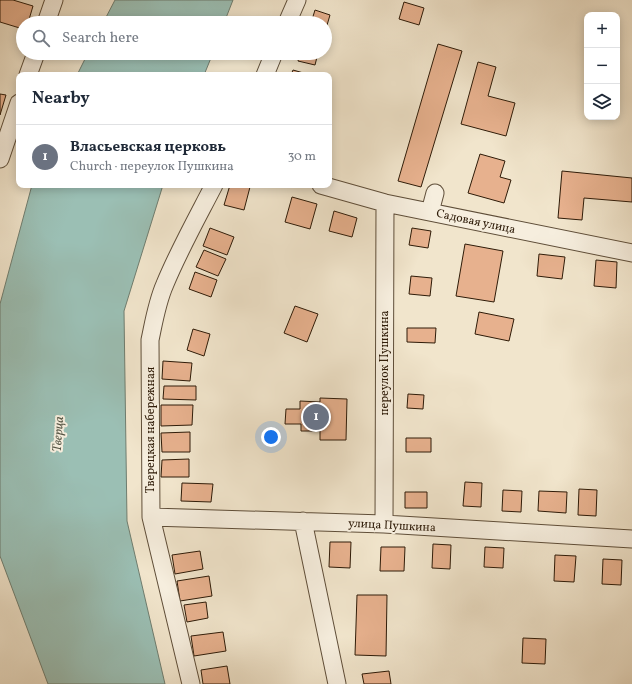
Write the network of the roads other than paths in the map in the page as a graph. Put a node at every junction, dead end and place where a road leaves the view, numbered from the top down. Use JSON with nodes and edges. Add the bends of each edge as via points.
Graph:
{"nodes":[{"id":1,"x":54,"y":0,"type":"edge"},
{"id":2,"x":297,"y":0,"type":"edge"},
{"id":3,"x":48,"y":16,"type":"edge"},
{"id":4,"x":290,"y":16,"type":"edge"},
{"id":5,"x":33,"y":60,"type":"edge"},
{"id":6,"x":271,"y":60,"type":"edge"},
{"id":7,"x":29,"y":72,"type":"edge"},
{"id":8,"x":265,"y":72,"type":"edge"},
{"id":9,"x":16,"y":112,"type":"edge"},
{"id":10,"x":0,"y":159,"type":"edge"},
{"id":11,"x":212,"y":188,"type":"edge"},
{"id":12,"x":332,"y":188,"type":"edge"},
{"id":13,"x":435,"y":193,"type":"dead end"},
{"id":14,"x":385,"y":203,"type":"junction"},
{"id":15,"x":430,"y":212,"type":"junction"},
{"id":16,"x":632,"y":253,"type":"edge"},
{"id":17,"x":151,"y":517,"type":"junction"},
{"id":18,"x":303,"y":522,"type":"junction"},
{"id":19,"x":384,"y":524,"type":"junction"},
{"id":20,"x":632,"y":540,"type":"edge"},
{"id":21,"x":191,"y":684,"type":"edge"},
{"id":22,"x":337,"y":684,"type":"edge"}],
"edges":[{"from":1,"to":3,"type":"street"},
{"from":2,"to":4,"type":"street"},
{"from":5,"to":7,"type":"street"},
{"from":6,"to":8,"type":"street"},
{"from":9,"to":10,"type":"street"},
{"from":11,"to":17,"type":"street","name":"Тверецкая набережная","via":[[164,285],[150,340]]},
{"from":12,"to":14,"type":"street","name":"Садовая улица"},
{"from":13,"to":15,"type":"street"},
{"from":14,"to":15,"type":"street","name":"Садовая улица"},
{"from":14,"to":19,"type":"street","name":"переулок Пушкина"},
{"from":15,"to":16,"type":"street","name":"Садовая улица"},
{"from":17,"to":18,"type":"street","name":"улица Пушкина"},
{"from":17,"to":21,"type":"street","name":"Тверецкая набережная"},
{"from":18,"to":19,"type":"street","name":"улица Пушкина"},
{"from":18,"to":22,"type":"street"},
{"from":19,"to":20,"type":"street","name":"улица Пушкина"}]}
